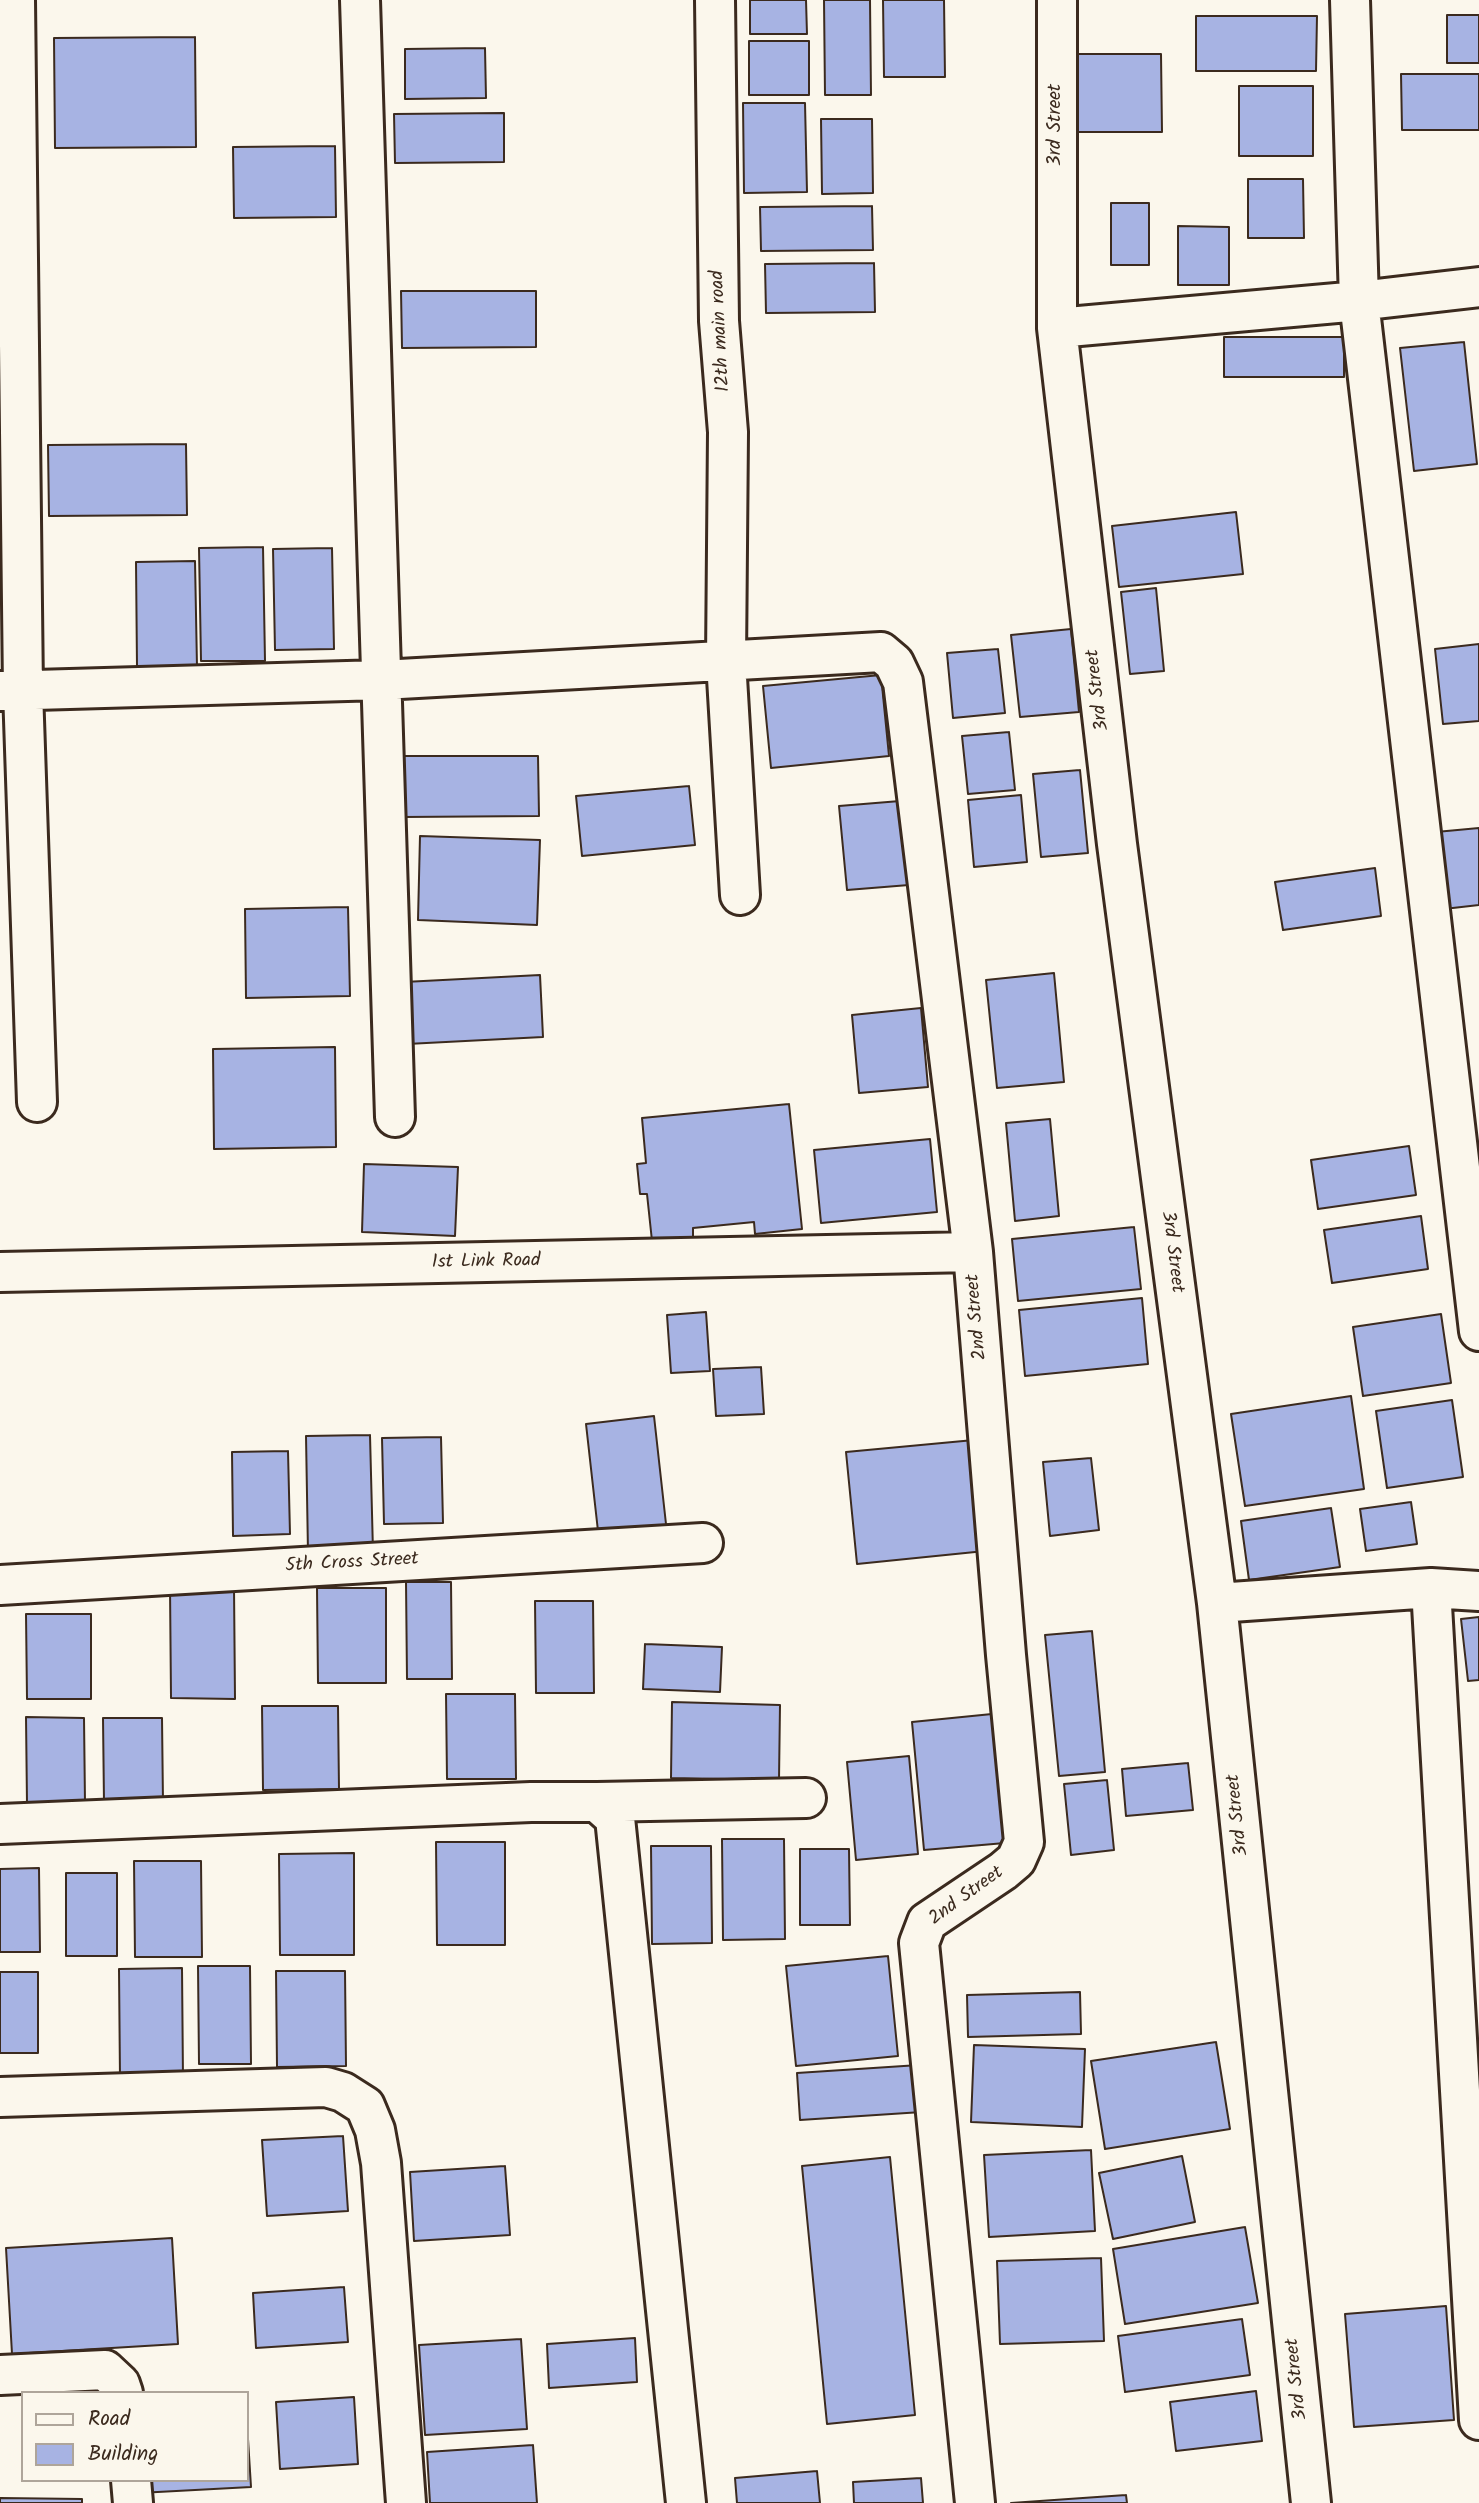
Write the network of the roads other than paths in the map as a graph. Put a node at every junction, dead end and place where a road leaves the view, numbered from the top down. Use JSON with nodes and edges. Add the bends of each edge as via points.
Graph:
{"nodes":[{"id":1,"x":15,"y":0,"type":"edge"},
{"id":2,"x":360,"y":0,"type":"edge"},
{"id":3,"x":716,"y":0,"type":"edge"},
{"id":4,"x":1057,"y":0,"type":"edge"},
{"id":5,"x":1350,"y":0,"type":"edge"},
{"id":6,"x":1479,"y":287,"type":"edge"},
{"id":7,"x":1359,"y":301,"type":"junction"},
{"id":8,"x":1057,"y":328,"type":"junction"},
{"id":9,"x":726,"y":662,"type":"junction"},
{"id":10,"x":382,"y":680,"type":"junction"},
{"id":11,"x":11,"y":690,"type":"edge"},
{"id":12,"x":740,"y":895,"type":"dead end"},
{"id":13,"x":37,"y":1102,"type":"dead end"},
{"id":14,"x":395,"y":1117,"type":"dead end"},
{"id":15,"x":973,"y":1252,"type":"junction"},
{"id":16,"x":0,"y":1272,"type":"edge"},
{"id":17,"x":1479,"y":1331,"type":"edge"},
{"id":18,"x":703,"y":1543,"type":"dead end"},
{"id":19,"x":0,"y":1585,"type":"edge"},
{"id":20,"x":1432,"y":1588,"type":"junction"},
{"id":21,"x":1479,"y":1591,"type":"edge"},
{"id":22,"x":1217,"y":1603,"type":"junction"},
{"id":23,"x":806,"y":1797,"type":"dead end"},
{"id":24,"x":597,"y":1802,"type":"junction"},
{"id":25,"x":0,"y":1824,"type":"edge"},
{"id":26,"x":0,"y":2098,"type":"edge"},
{"id":27,"x":0,"y":2375,"type":"edge"},
{"id":28,"x":122,"y":2391,"type":"edge"},
{"id":29,"x":1479,"y":2420,"type":"edge"},
{"id":30,"x":131,"y":2482,"type":"edge"},
{"id":31,"x":133,"y":2503,"type":"edge"},
{"id":32,"x":406,"y":2503,"type":"edge"},
{"id":33,"x":686,"y":2503,"type":"edge"},
{"id":34,"x":975,"y":2503,"type":"edge"},
{"id":35,"x":1311,"y":2503,"type":"edge"}],
"edges":[{"from":1,"to":11,"type":"street"},
{"from":2,"to":10,"type":"street"},
{"from":3,"to":9,"type":"street","name":"12th main road","via":[[719,321],[728,432]]},
{"from":4,"to":8,"type":"street","name":"3rd Street"},
{"from":5,"to":7,"type":"street"},
{"from":6,"to":7,"type":"street"},
{"from":7,"to":8,"type":"street"},
{"from":7,"to":17,"type":"street"},
{"from":8,"to":22,"type":"street","name":"3rd Street","via":[[1117,844]]},
{"from":9,"to":10,"type":"street"},
{"from":9,"to":12,"type":"street","name":"12th main road"},
{"from":9,"to":15,"type":"street","name":"2nd Street","via":[[881,652],[894,663],[904,682]]},
{"from":10,"to":11,"type":"street"},
{"from":10,"to":14,"type":"street"},
{"from":11,"to":13,"type":"street"},
{"from":15,"to":16,"type":"street","name":"1st Link Road"},
{"from":15,"to":34,"type":"street","name":"2nd Street","via":[[1024,1842],[1016,1860],[1003,1871],[927,1922],[919,1943]]},
{"from":18,"to":19,"type":"street","name":"5th Cross Street"},
{"from":20,"to":21,"type":"street"},
{"from":20,"to":22,"type":"street"},
{"from":20,"to":29,"type":"street"},
{"from":22,"to":35,"type":"street","name":"3rd Street"},
{"from":23,"to":24,"type":"street"},
{"from":24,"to":25,"type":"street"},
{"from":24,"to":33,"type":"street","via":[[615,1818]]},
{"from":26,"to":32,"type":"street","via":[[326,2087],[365,2106],[381,2163]]},
{"from":27,"to":28,"type":"street","via":[[105,2370]]},
{"from":30,"to":31,"type":"street"}]}
